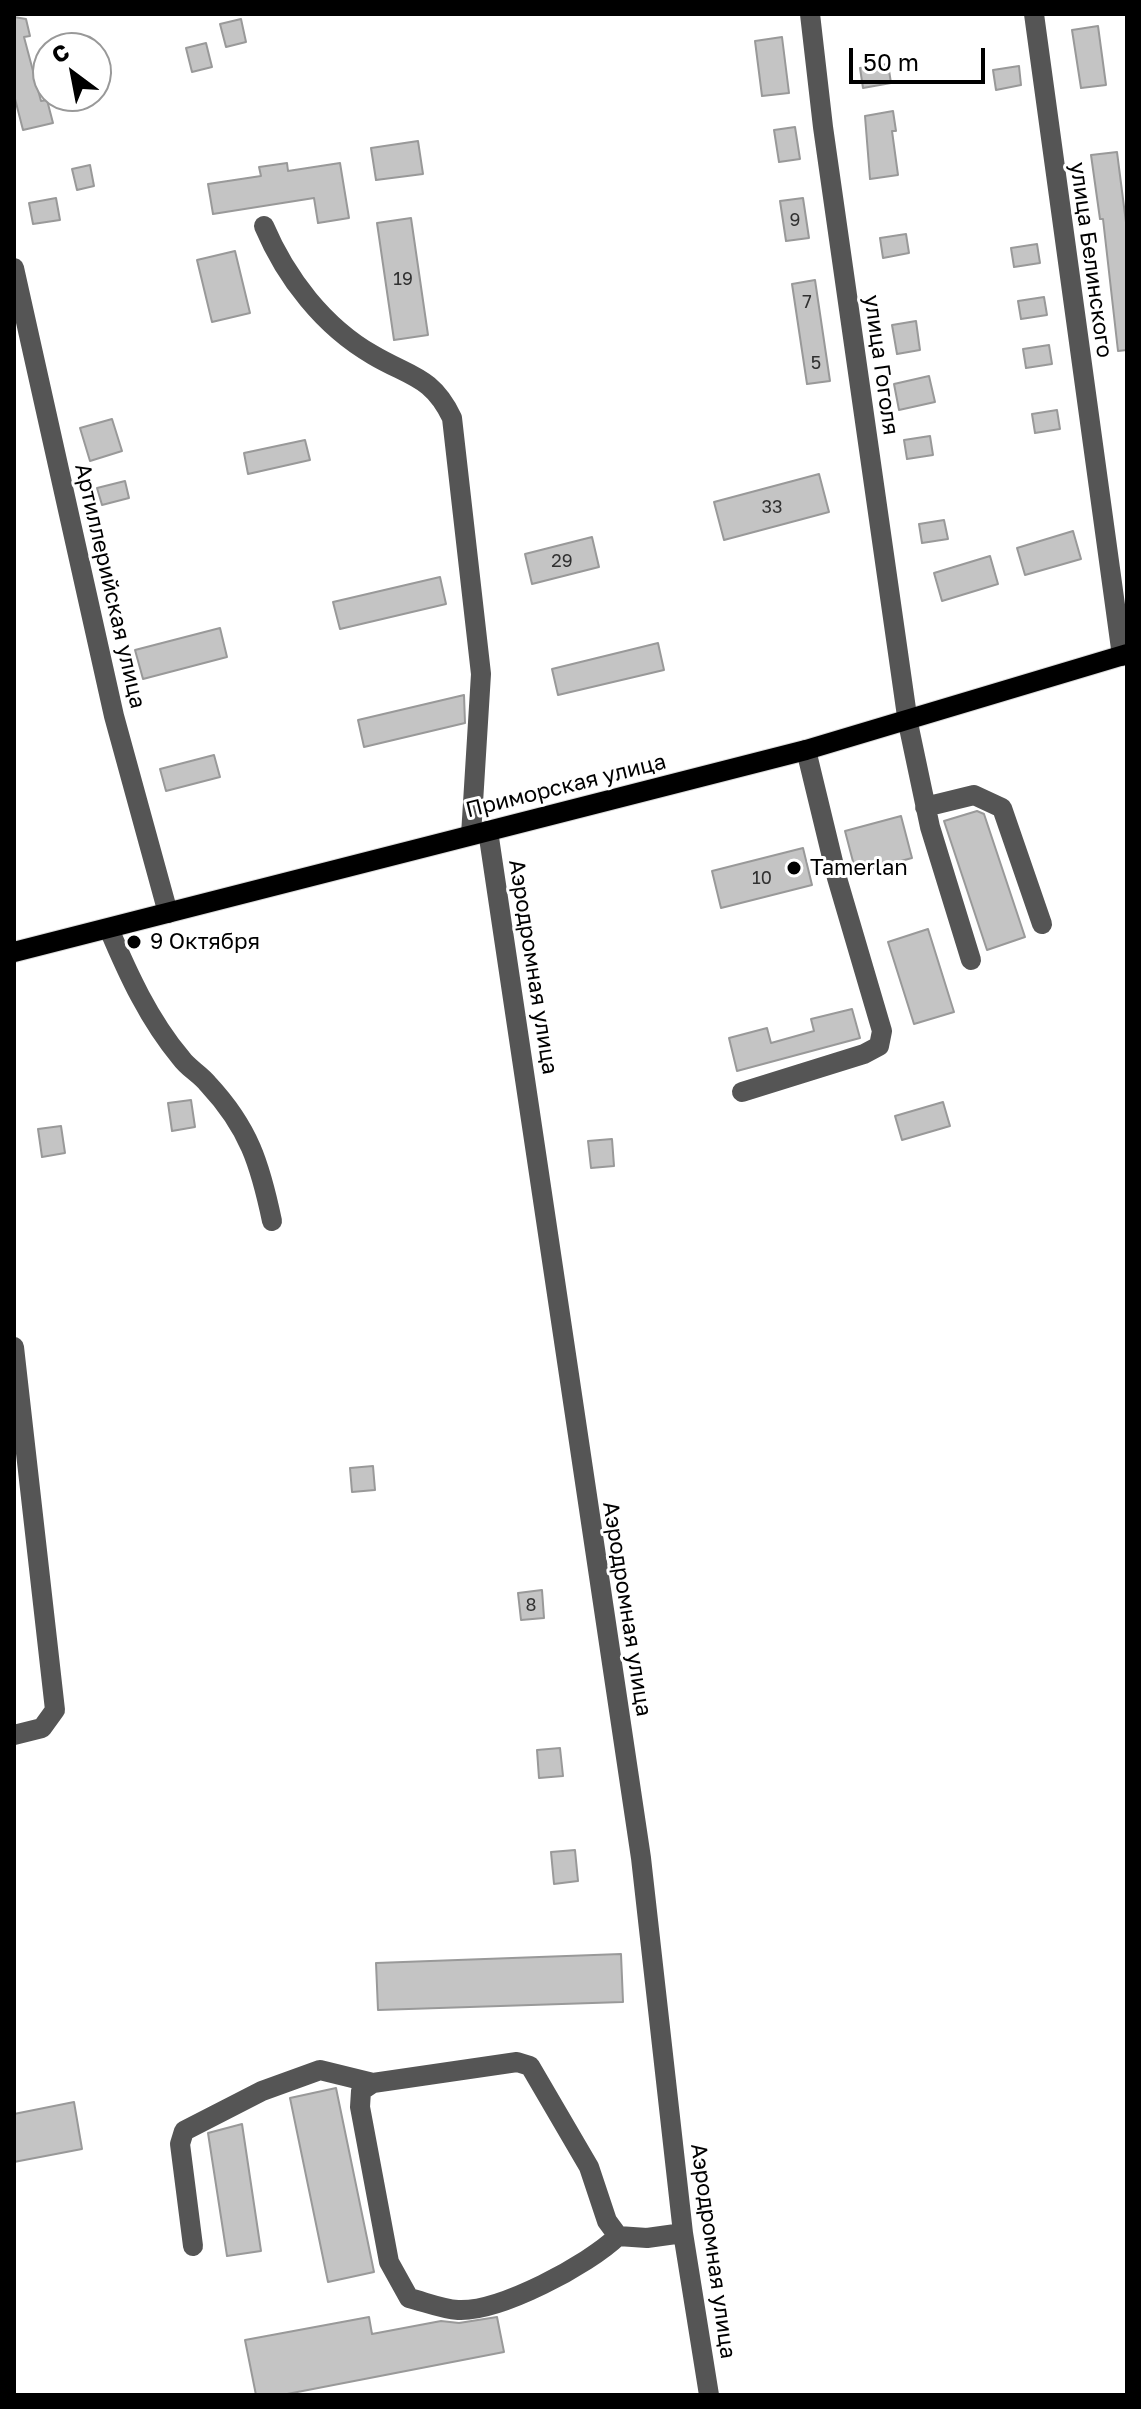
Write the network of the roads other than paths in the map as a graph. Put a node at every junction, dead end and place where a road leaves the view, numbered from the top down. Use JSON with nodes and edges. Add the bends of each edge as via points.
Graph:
{"nodes":[{"id":1,"x":810,"y":14,"type":"edge"},
{"id":2,"x":1034,"y":14,"type":"edge"},
{"id":3,"x":264,"y":226,"type":"dead end"},
{"id":4,"x":14,"y":268,"type":"edge"},
{"id":5,"x":1124,"y":655,"type":"edge"},
{"id":6,"x":908,"y":723,"type":"junction"},
{"id":7,"x":806,"y":750,"type":"junction"},
{"id":8,"x":925,"y":807,"type":"junction"},
{"id":9,"x":479,"y":833,"type":"junction"},
{"id":10,"x":168,"y":913,"type":"junction"},
{"id":11,"x":1042,"y":924,"type":"dead end"},
{"id":12,"x":109,"y":929,"type":"junction"},
{"id":13,"x":14,"y":952,"type":"edge"},
{"id":14,"x":971,"y":960,"type":"dead end"},
{"id":15,"x":742,"y":1092,"type":"dead end"},
{"id":16,"x":272,"y":1221,"type":"dead end"},
{"id":17,"x":14,"y":1347,"type":"edge"},
{"id":18,"x":14,"y":1735,"type":"edge"},
{"id":19,"x":373,"y":2083,"type":"junction"},
{"id":20,"x":683,"y":2233,"type":"junction"},
{"id":21,"x":618,"y":2236,"type":"junction"},
{"id":22,"x":193,"y":2246,"type":"dead end"},
{"id":23,"x":709,"y":2395,"type":"edge"}],
"edges":[{"from":1,"to":6,"type":"lane","name":"улица Гоголя"},
{"from":2,"to":5,"type":"lane","name":"улица Белинского"},
{"from":3,"to":9,"type":"lane","name":"Аэродромная улица","via":[[277,257],[308,299],[373,355],[422,379],[441,396],[452,418],[481,674]]},
{"from":4,"to":10,"type":"lane","name":"Артиллерийская улица","via":[[114,716]]},
{"from":5,"to":6,"type":"main road","name":"Приморская улица"},
{"from":6,"to":7,"type":"main road","name":"Приморская улица"},
{"from":6,"to":8,"type":"lane","name":"улица Гоголя"},
{"from":7,"to":9,"type":"main road","name":"Приморская улица"},
{"from":7,"to":15,"type":"lane","via":[[882,1031],[879,1046],[864,1054]]},
{"from":8,"to":11,"type":"lane","via":[[974,795],[1002,808]]},
{"from":8,"to":14,"type":"lane","name":"улица Гоголя"},
{"from":9,"to":10,"type":"main road","name":"Приморская улица"},
{"from":9,"to":20,"type":"lane","name":"Аэродромная улица","via":[[641,1858]]},
{"from":10,"to":12,"type":"main road","name":"Приморская улица"},
{"from":12,"to":13,"type":"main road","name":"Приморская улица"},
{"from":12,"to":16,"type":"lane","via":[[154,1019],[182,1060],[237,1118],[251,1143]]},
{"from":17,"to":18,"type":"lane","via":[[55,1710],[42,1728]]},
{"from":19,"to":21,"type":"lane","via":[[517,2062],[530,2066],[589,2167],[607,2221]]},
{"from":19,"to":21,"type":"lane","via":[[361,2091],[360,2107],[389,2262],[409,2298],[459,2310],[514,2297],[600,2254]]},
{"from":19,"to":22,"type":"lane","via":[[320,2070],[262,2091],[184,2131],[180,2144]]},
{"from":20,"to":21,"type":"lane"},
{"from":20,"to":23,"type":"lane","name":"Аэродромная улица"}]}
